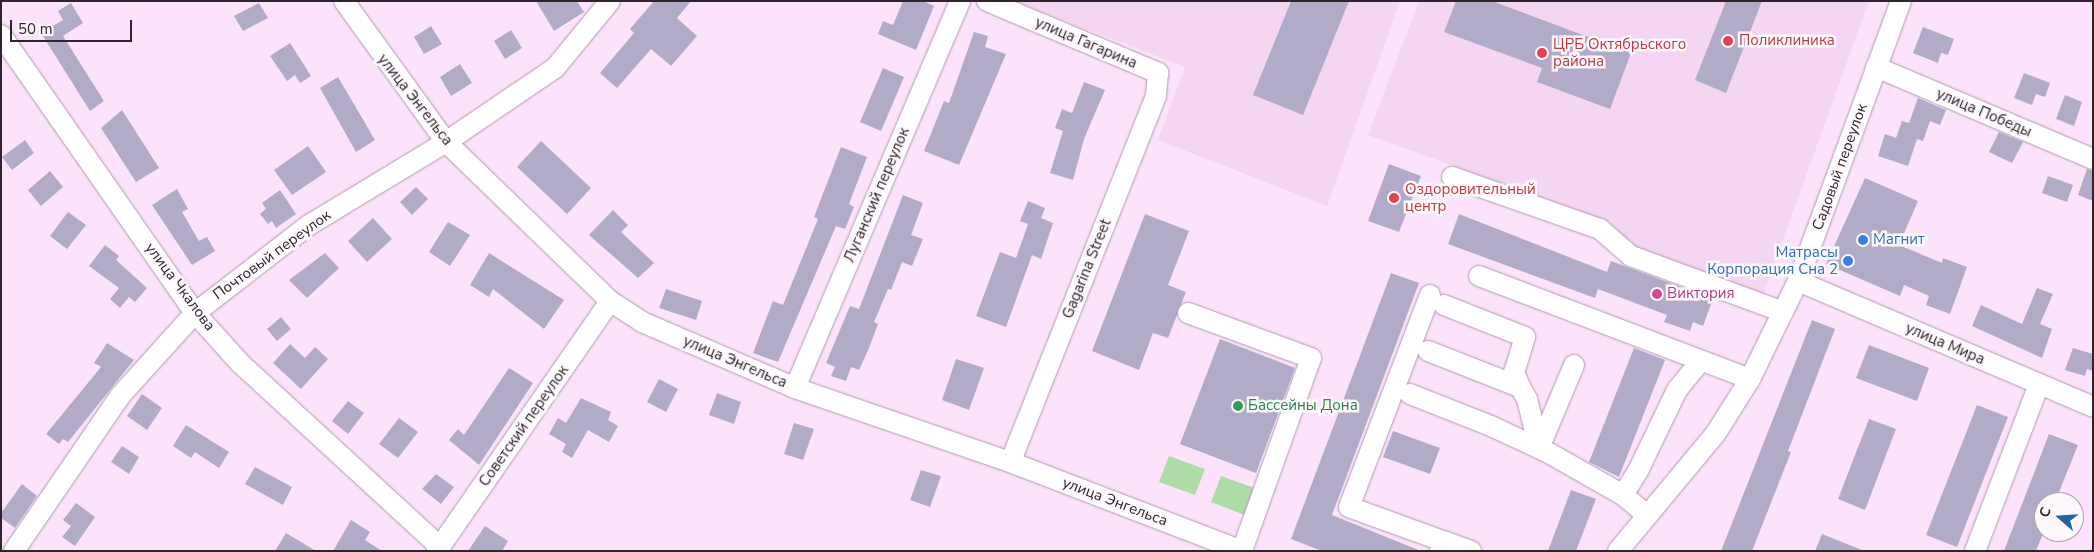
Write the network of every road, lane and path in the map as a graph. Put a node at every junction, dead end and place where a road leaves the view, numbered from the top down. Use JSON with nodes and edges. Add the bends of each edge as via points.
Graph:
{"nodes":[{"id":1,"x":344,"y":1,"type":"edge"},
{"id":2,"x":610,"y":1,"type":"edge"},
{"id":3,"x":960,"y":1,"type":"edge"},
{"id":4,"x":988,"y":1,"type":"edge"},
{"id":5,"x":1901,"y":1,"type":"edge"},
{"id":6,"x":1,"y":35,"type":"edge"},
{"id":7,"x":1876,"y":67,"type":"junction"},
{"id":8,"x":446,"y":142,"type":"junction"},
{"id":9,"x":2093,"y":160,"type":"edge"},
{"id":10,"x":1452,"y":177,"type":"dead end"},
{"id":11,"x":1479,"y":276,"type":"dead end"},
{"id":12,"x":1798,"y":281,"type":"junction"},
{"id":13,"x":610,"y":301,"type":"junction"},
{"id":14,"x":1783,"y":312,"type":"junction"},
{"id":15,"x":195,"y":313,"type":"junction"},
{"id":16,"x":1188,"y":313,"type":"dead end"},
{"id":17,"x":1428,"y":351,"type":"dead end"},
{"id":18,"x":1701,"y":360,"type":"junction"},
{"id":19,"x":1574,"y":365,"type":"dead end"},
{"id":20,"x":1750,"y":379,"type":"junction"},
{"id":21,"x":2039,"y":384,"type":"junction"},
{"id":22,"x":1520,"y":387,"type":"junction"},
{"id":23,"x":795,"y":388,"type":"junction"},
{"id":24,"x":1410,"y":394,"type":"dead end"},
{"id":25,"x":2093,"y":408,"type":"edge"},
{"id":26,"x":1539,"y":448,"type":"junction"},
{"id":27,"x":1010,"y":462,"type":"junction"},
{"id":28,"x":1622,"y":495,"type":"junction"},
{"id":29,"x":1648,"y":515,"type":"junction"},
{"id":30,"x":1442,"y":546,"type":"edge"},
{"id":31,"x":439,"y":549,"type":"edge"},
{"id":32,"x":14,"y":551,"type":"edge"},
{"id":33,"x":1242,"y":551,"type":"edge"},
{"id":34,"x":1471,"y":551,"type":"edge"},
{"id":35,"x":1618,"y":551,"type":"edge"},
{"id":36,"x":1975,"y":551,"type":"edge"}],
"edges":[{"from":1,"to":8,"type":"street","name":"улица Энгельса"},
{"from":2,"to":8,"type":"street","name":"Почтовый переулок","via":[[555,68]]},
{"from":3,"to":23,"type":"street","name":"Луганский переулок"},
{"from":4,"to":27,"type":"street","name":"Gagarina Street","via":[[1158,73],[1156,96]]},
{"from":5,"to":7,"type":"street","name":"Садовый переулок"},
{"from":6,"to":15,"type":"street","name":"улица Чкалова"},
{"from":7,"to":9,"type":"street","name":"улица Победы"},
{"from":7,"to":12,"type":"street","name":"Садовый переулок"},
{"from":8,"to":13,"type":"street","name":"улица Энгельса"},
{"from":8,"to":15,"type":"street","name":"Почтовый переулок","via":[[309,225]]},
{"from":10,"to":14,"type":"street","via":[[1600,229],[1631,256]]},
{"from":11,"to":18,"type":"street"},
{"from":12,"to":14,"type":"street","name":"Садовый переулок"},
{"from":12,"to":21,"type":"street","name":"улица Мира"},
{"from":13,"to":23,"type":"street","name":"улица Энгельса","via":[[642,322]]},
{"from":13,"to":31,"type":"street","name":"Советский переулок"},
{"from":14,"to":20,"type":"street","name":"Садовый переулок"},
{"from":15,"to":31,"type":"street","name":"улица Чкалова","via":[[240,363]]},
{"from":15,"to":32,"type":"street","name":"Почтовый переулок","via":[[120,396]]},
{"from":16,"to":33,"type":"street","via":[[1311,358]]},
{"from":17,"to":22,"type":"street"},
{"from":18,"to":20,"type":"street"},
{"from":18,"to":28,"type":"street","via":[[1677,390],[1638,471]]},
{"from":19,"to":26,"type":"street"},
{"from":20,"to":29,"type":"street","name":"Садовый переулок","via":[[1716,433]]},
{"from":21,"to":25,"type":"street","name":"улица Мира"},
{"from":21,"to":36,"type":"street"},
{"from":22,"to":26,"type":"street"},
{"from":22,"to":30,"type":"street","via":[[1514,372],[1525,337],[1437,300],[1349,507]]},
{"from":23,"to":27,"type":"street","name":"улица Энгельса"},
{"from":24,"to":26,"type":"street"},
{"from":26,"to":28,"type":"street"},
{"from":27,"to":33,"type":"street","name":"улица Энгельса"},
{"from":28,"to":29,"type":"street"},
{"from":29,"to":35,"type":"street","name":"Садовый переулок"},
{"from":30,"to":34,"type":"street"}]}
